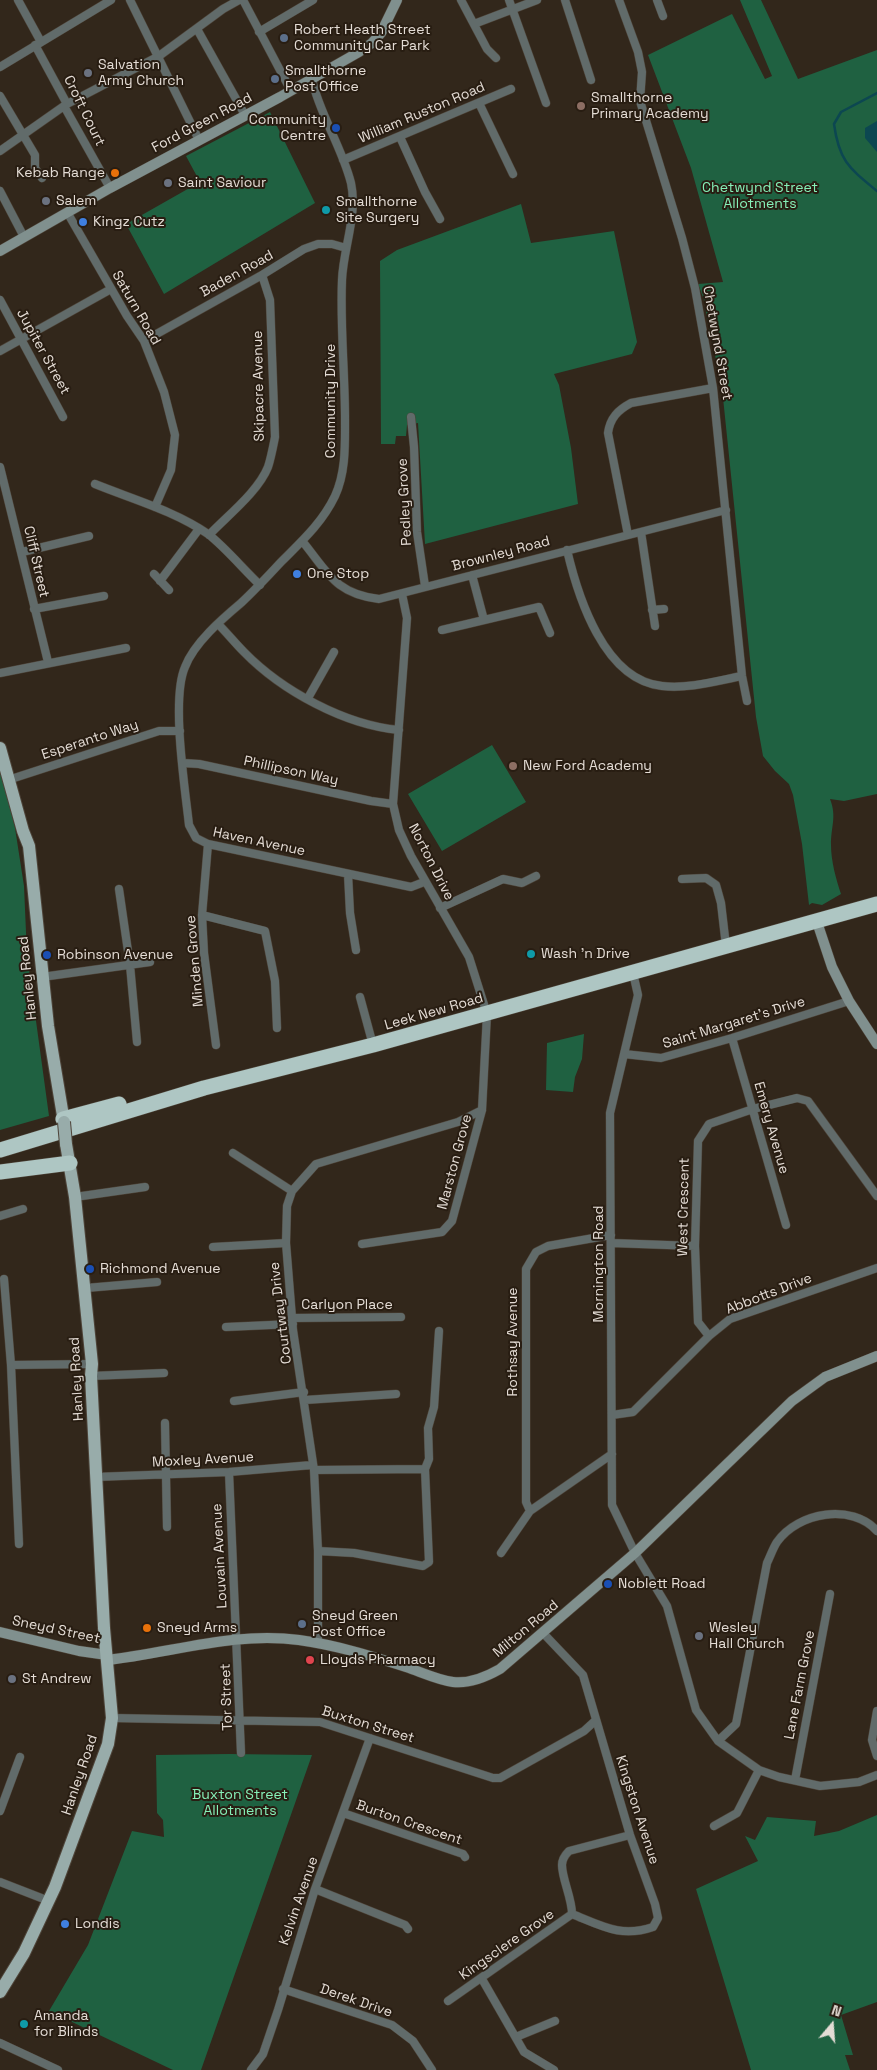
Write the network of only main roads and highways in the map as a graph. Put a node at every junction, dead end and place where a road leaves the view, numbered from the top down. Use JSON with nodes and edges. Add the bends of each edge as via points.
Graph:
{"nodes":[{"id":1,"x":0,"y":748,"type":"edge"},
{"id":2,"x":877,"y":904,"type":"edge"},
{"id":3,"x":195,"y":1091,"type":"junction"},
{"id":4,"x":64,"y":1121,"type":"junction"},
{"id":5,"x":0,"y":1150,"type":"edge"},
{"id":6,"x":70,"y":1163,"type":"junction"},
{"id":7,"x":0,"y":1172,"type":"edge"},
{"id":8,"x":0,"y":1992,"type":"edge"}],
"edges":[{"from":1,"to":4,"type":"main road","name":"Hanley Road","via":[[29,846],[42,977]]},
{"from":2,"to":3,"type":"highway","name":"Leek New Road","via":[[488,1014]]},
{"from":3,"to":4,"type":"highway","via":[[182,1086]]},
{"from":3,"to":5,"type":"highway","name":"Leek New Road"},
{"from":4,"to":6,"type":"main road","name":"Hanley Road","bridge":true},
{"from":6,"to":7,"type":"highway"},
{"from":6,"to":8,"type":"main road","name":"Hanley Road","via":[[86,1288],[112,1718],[108,1744],[49,1900],[24,1953]]}]}
